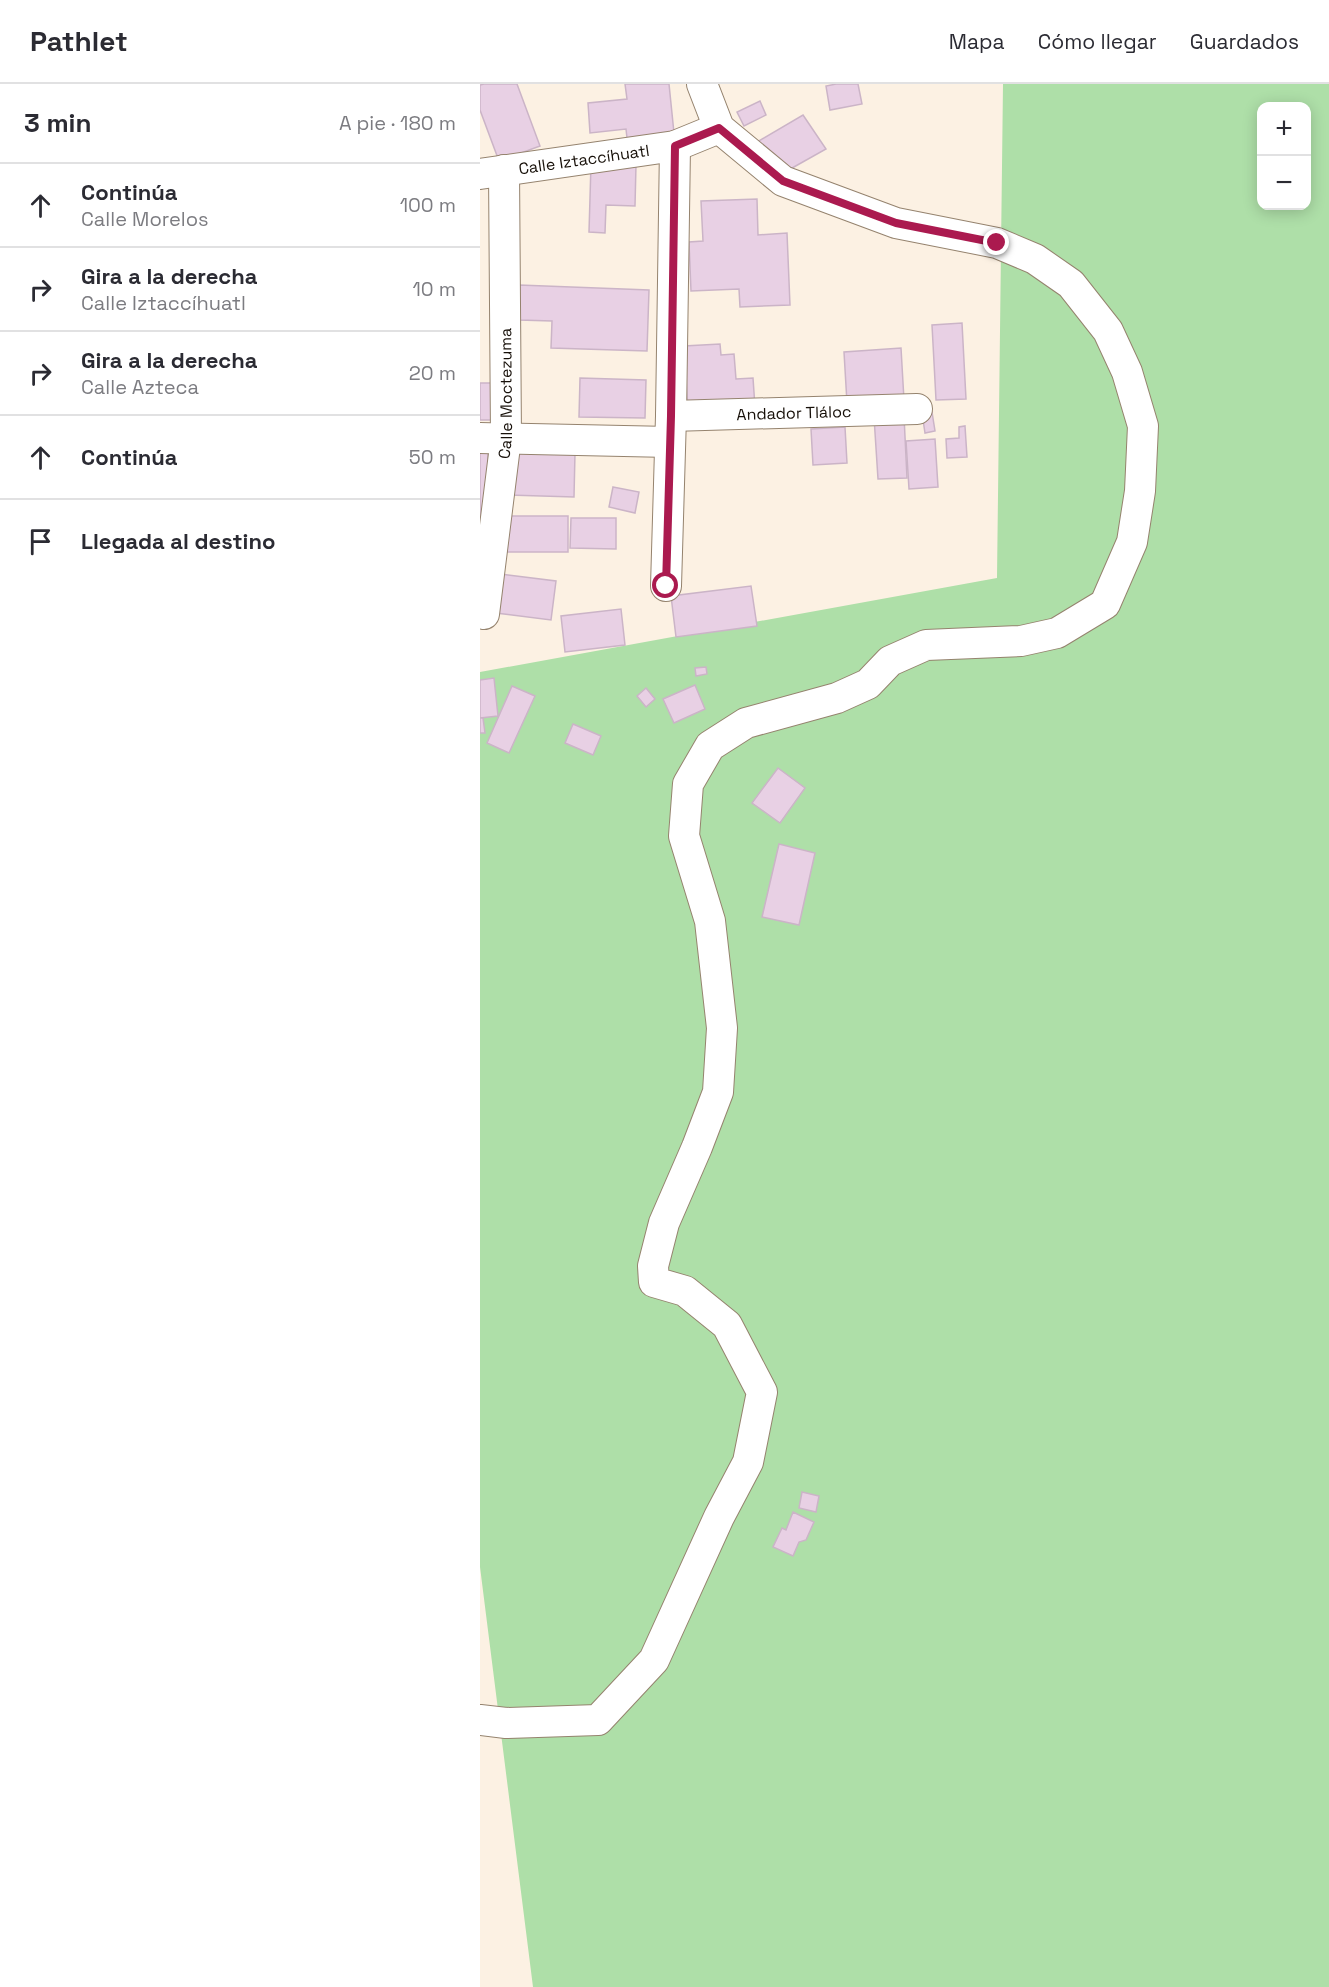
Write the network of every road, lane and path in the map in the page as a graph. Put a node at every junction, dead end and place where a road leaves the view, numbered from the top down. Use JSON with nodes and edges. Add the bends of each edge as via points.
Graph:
{"nodes":[{"id":1,"x":702,"y":84,"type":"edge"},
{"id":2,"x":719,"y":128,"type":"junction"},
{"id":3,"x":675,"y":146,"type":"junction"},
{"id":4,"x":492,"y":172,"type":"edge"},
{"id":5,"x":917,"y":409,"type":"dead end"},
{"id":6,"x":670,"y":429,"type":"junction"},
{"id":7,"x":493,"y":438,"type":"edge"},
{"id":8,"x":666,"y":586,"type":"dead end"},
{"id":9,"x":484,"y":614,"type":"dead end"},
{"id":10,"x":480,"y":1720,"type":"edge"}],
"edges":[{"from":1,"to":2,"type":"street"},
{"from":2,"to":3,"type":"street","name":"Calle Iztaccíhuatl"},
{"from":2,"to":10,"type":"street","via":[[783,181],[896,223],[997,243],[1035,259],[1071,284],[1108,331],[1127,372],[1143,426],[1140,491],[1132,542],[1105,604],[1057,633],[1021,641],[926,645],[890,661],[868,684],[837,698],[746,723],[710,746],[688,784],[684,836],[710,921],[722,1028],[718,1092],[663,1222],[653,1266],[654,1282],[685,1291],[727,1325],[762,1392],[748,1462],[654,1660],[598,1720]]},
{"from":3,"to":4,"type":"street","name":"Calle Iztaccíhuatl"},
{"from":3,"to":6,"type":"street"},
{"from":4,"to":7,"type":"street","name":"Calle Moctezuma"},
{"from":5,"to":6,"type":"street","name":"Andador Tláloc"},
{"from":6,"to":7,"type":"street","name":"Andador Tláloc"},
{"from":6,"to":8,"type":"street"},
{"from":7,"to":9,"type":"street","name":"Calle Moctezuma"}]}
